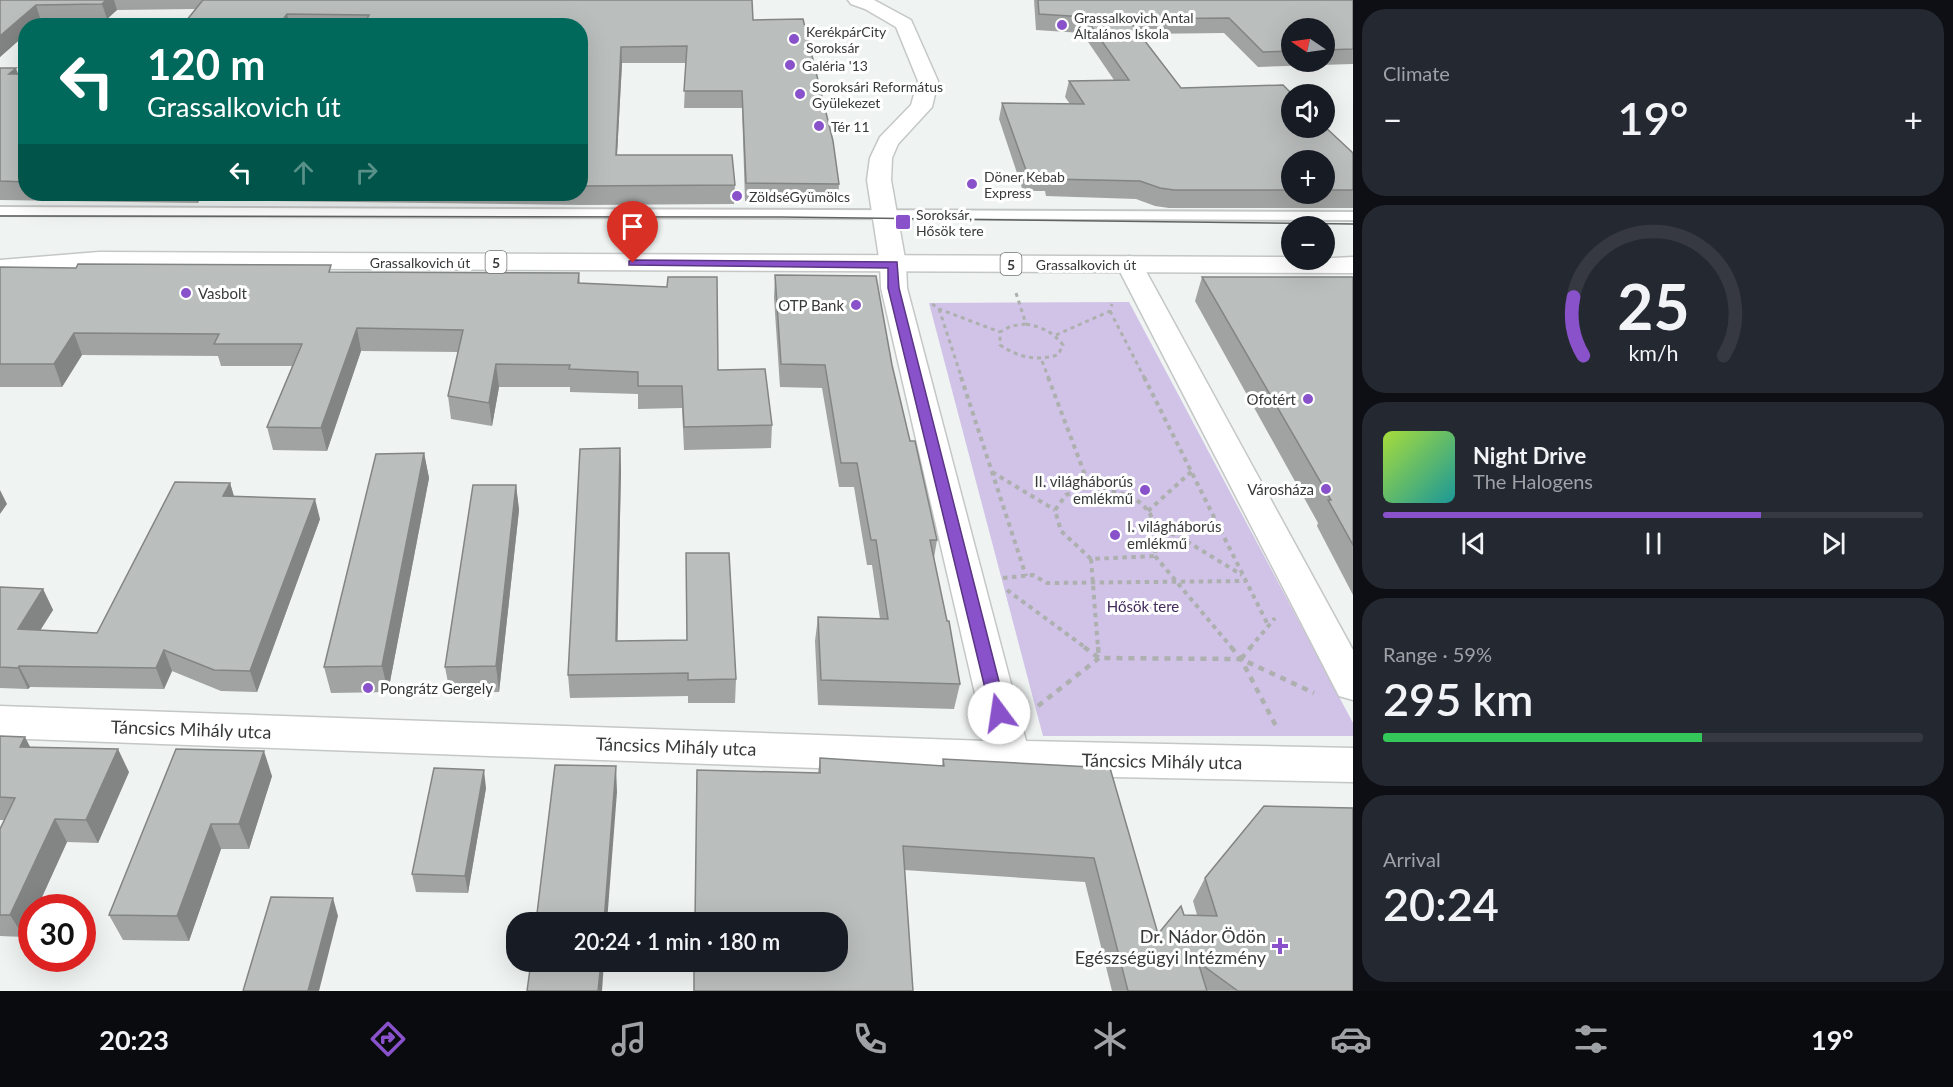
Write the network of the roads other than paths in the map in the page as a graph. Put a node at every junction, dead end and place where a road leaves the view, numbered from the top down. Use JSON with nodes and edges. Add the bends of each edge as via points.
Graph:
{"nodes":[{"id":1,"x":857,"y":0,"type":"edge"},
{"id":2,"x":0,"y":211,"type":"edge"},
{"id":3,"x":884,"y":214,"type":"junction"},
{"id":4,"x":1353,"y":216,"type":"edge"},
{"id":5,"x":0,"y":249,"type":"edge"},
{"id":6,"x":99,"y":260,"type":"junction"},
{"id":7,"x":893,"y":264,"type":"junction"},
{"id":8,"x":1130,"y":264,"type":"junction"},
{"id":9,"x":1353,"y":265,"type":"edge"},
{"id":10,"x":0,"y":268,"type":"edge"},
{"id":11,"x":1353,"y":685,"type":"edge"},
{"id":12,"x":0,"y":722,"type":"edge"},
{"id":13,"x":1010,"y":758,"type":"junction"},
{"id":14,"x":1353,"y":765,"type":"edge"}],
"edges":[{"from":1,"to":3,"type":"street","via":[[905,15],[928,81],[921,107],[888,142],[881,158],[879,180]]},
{"from":2,"to":3,"type":"lane"},
{"from":3,"to":4,"type":"lane"},
{"from":3,"to":7,"type":"street"},
{"from":5,"to":6,"type":"street","name":"Grassalkovich út","number":"5"},
{"from":6,"to":7,"type":"street","name":"Grassalkovich út","number":"5"},
{"from":6,"to":10,"type":"street","name":"Grassalkovich út","number":"5"},
{"from":7,"to":8,"type":"street","name":"Grassalkovich út","number":"5"},
{"from":7,"to":13,"type":"street","via":[[894,288]]},
{"from":8,"to":9,"type":"street","name":"Grassalkovich út","number":"5"},
{"from":8,"to":11,"type":"street"},
{"from":12,"to":13,"type":"street","name":"Táncsics Mihály utca"},
{"from":13,"to":14,"type":"street","name":"Táncsics Mihály utca"}]}
